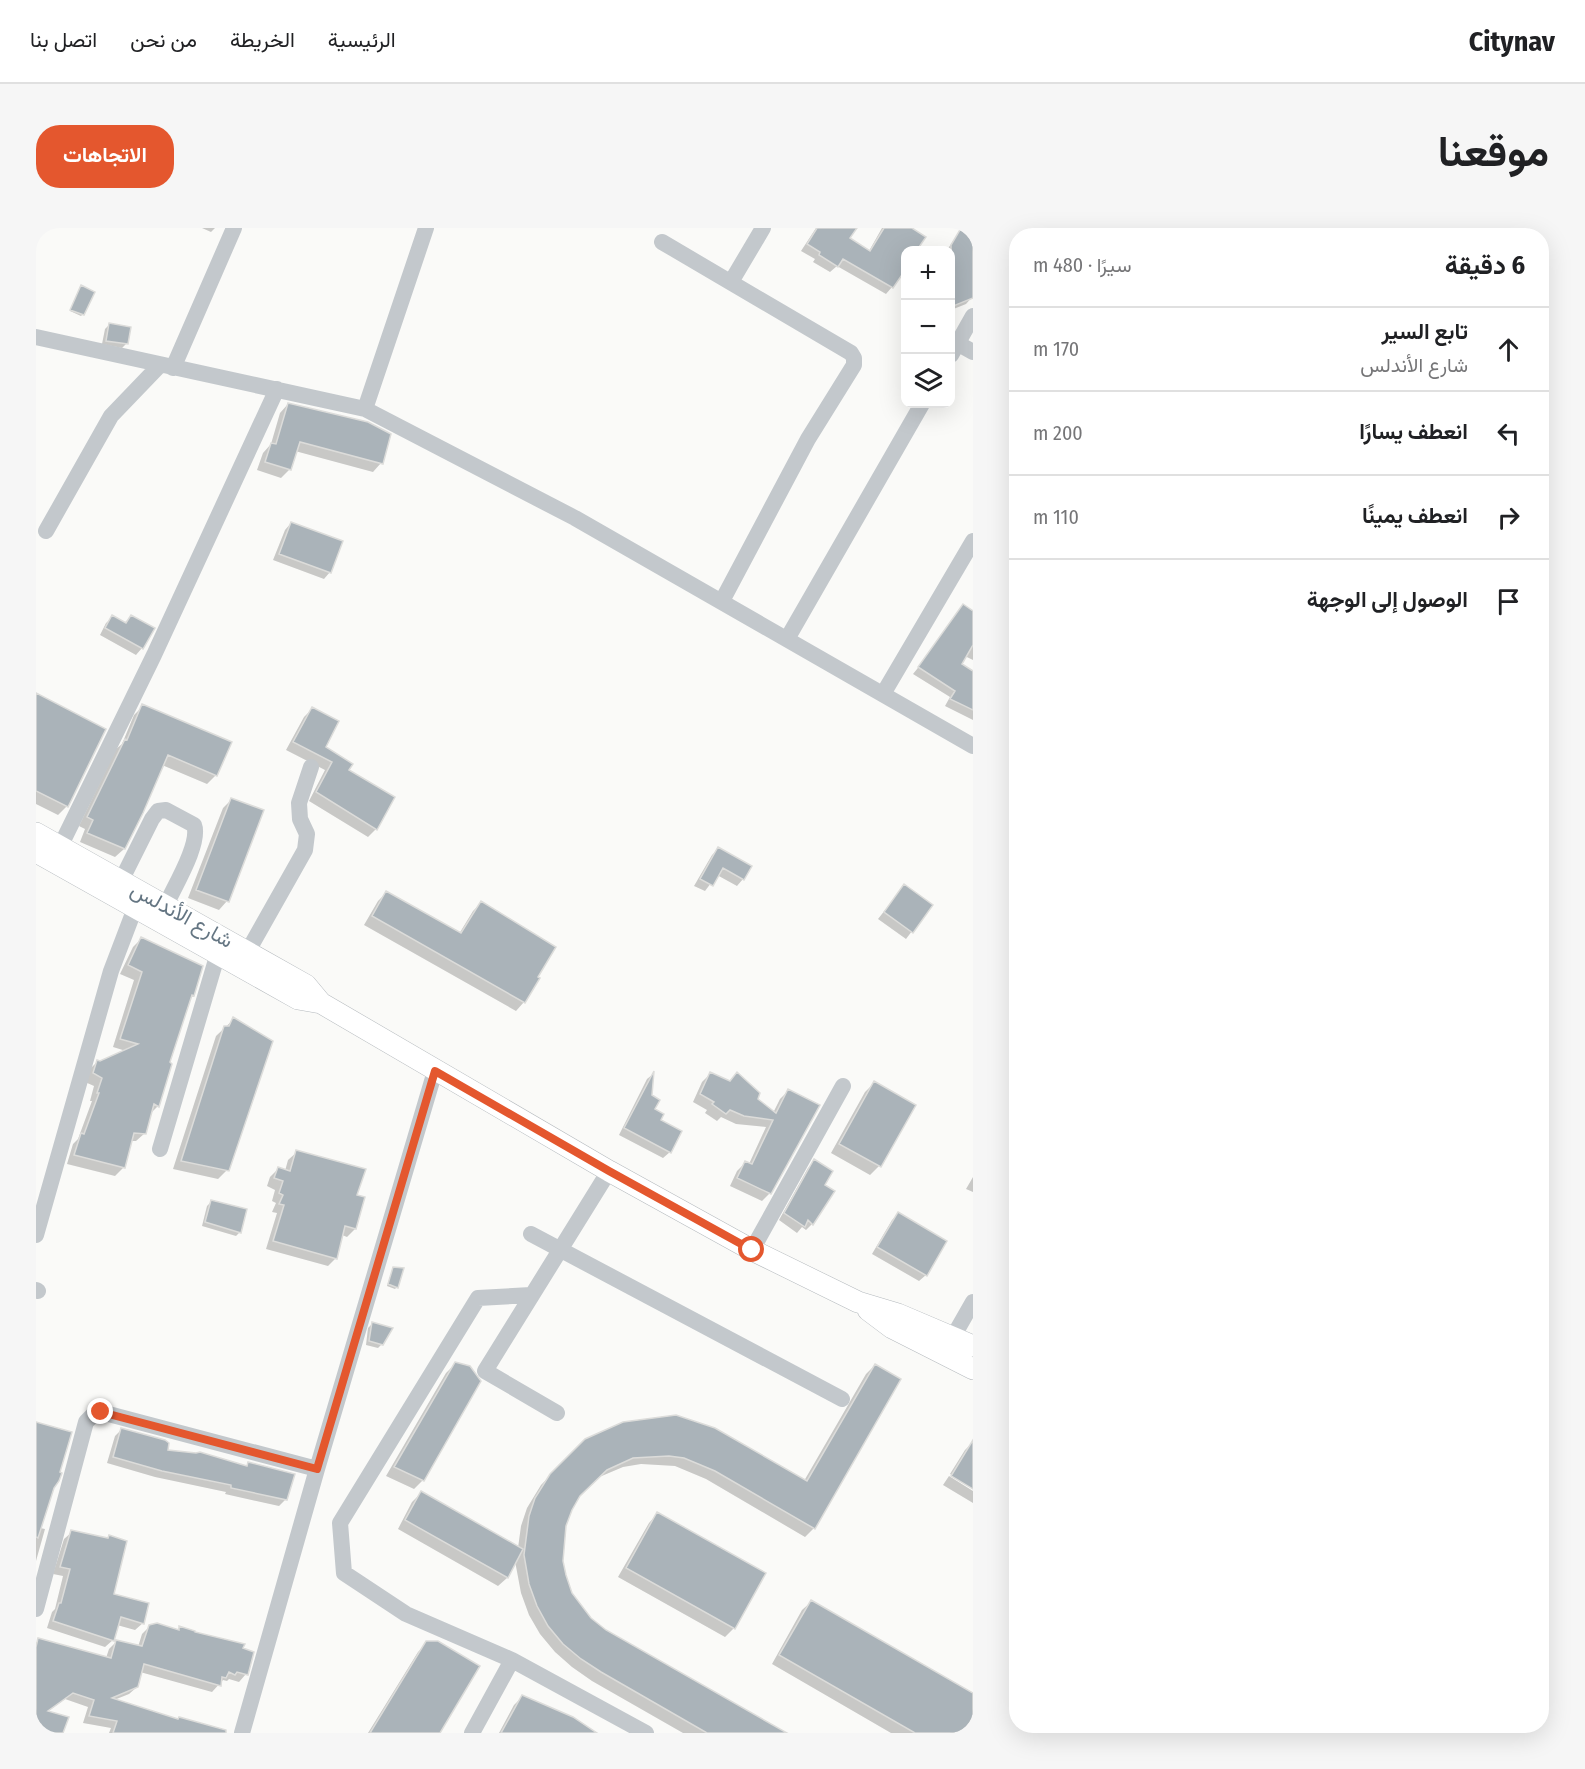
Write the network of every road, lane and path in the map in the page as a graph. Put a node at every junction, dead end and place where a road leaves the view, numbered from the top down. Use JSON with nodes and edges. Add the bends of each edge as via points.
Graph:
{"nodes":[{"id":1,"x":234,"y":228,"type":"edge"},
{"id":2,"x":426,"y":228,"type":"edge"},
{"id":3,"x":764,"y":228,"type":"edge"},
{"id":4,"x":662,"y":242,"type":"dead end"},
{"id":5,"x":731,"y":282,"type":"junction"},
{"id":6,"x":973,"y":316,"type":"edge"},
{"id":7,"x":36,"y":337,"type":"edge"},
{"id":8,"x":955,"y":347,"type":"edge"},
{"id":9,"x":955,"y":349,"type":"edge"},
{"id":10,"x":973,"y":352,"type":"edge"},
{"id":11,"x":167,"y":366,"type":"junction"},
{"id":12,"x":277,"y":389,"type":"junction"},
{"id":13,"x":920,"y":408,"type":"edge"},
{"id":14,"x":364,"y":409,"type":"junction"},
{"id":15,"x":46,"y":531,"type":"dead end"},
{"id":16,"x":973,"y":541,"type":"edge"},
{"id":17,"x":722,"y":601,"type":"junction"},
{"id":18,"x":788,"y":639,"type":"junction"},
{"id":19,"x":883,"y":694,"type":"junction"},
{"id":20,"x":973,"y":746,"type":"edge"},
{"id":21,"x":311,"y":768,"type":"dead end"},
{"id":22,"x":36,"y":833,"type":"edge"},
{"id":23,"x":60,"y":847,"type":"junction"},
{"id":24,"x":36,"y":852,"type":"edge"},
{"id":25,"x":121,"y":881,"type":"junction"},
{"id":26,"x":166,"y":905,"type":"junction"},
{"id":27,"x":135,"y":908,"type":"junction"},
{"id":28,"x":248,"y":951,"type":"junction"},
{"id":29,"x":218,"y":953,"type":"junction"},
{"id":30,"x":321,"y":1003,"type":"junction"},
{"id":31,"x":435,"y":1071,"type":"junction"},
{"id":32,"x":843,"y":1086,"type":"dead end"},
{"id":33,"x":160,"y":1149,"type":"dead end"},
{"id":34,"x":609,"y":1171,"type":"junction"},
{"id":35,"x":531,"y":1234,"type":"dead end"},
{"id":36,"x":36,"y":1235,"type":"edge"},
{"id":37,"x":561,"y":1249,"type":"junction"},
{"id":38,"x":752,"y":1250,"type":"junction"},
{"id":39,"x":531,"y":1296,"type":"junction"},
{"id":40,"x":858,"y":1302,"type":"junction"},
{"id":41,"x":973,"y":1302,"type":"edge"},
{"id":42,"x":953,"y":1337,"type":"junction"},
{"id":43,"x":973,"y":1346,"type":"edge"},
{"id":44,"x":973,"y":1369,"type":"edge"},
{"id":45,"x":842,"y":1399,"type":"dead end"},
{"id":46,"x":557,"y":1413,"type":"dead end"},
{"id":47,"x":317,"y":1469,"type":"junction"},
{"id":48,"x":39,"y":1587,"type":"edge"},
{"id":49,"x":36,"y":1609,"type":"edge"},
{"id":50,"x":512,"y":1660,"type":"junction"},
{"id":51,"x":242,"y":1733,"type":"edge"},
{"id":52,"x":472,"y":1733,"type":"edge"},
{"id":53,"x":646,"y":1733,"type":"edge"}],
"edges":[{"from":1,"to":11,"type":"street"},
{"from":2,"to":14,"type":"street"},
{"from":3,"to":5,"type":"street"},
{"from":4,"to":5,"type":"street"},
{"from":5,"to":17,"type":"street","via":[[851,353],[854,365],[808,439]]},
{"from":6,"to":8,"type":"street"},
{"from":7,"to":11,"type":"street"},
{"from":9,"to":10,"type":"street"},
{"from":11,"to":12,"type":"street"},
{"from":11,"to":15,"type":"street","via":[[111,416]]},
{"from":12,"to":14,"type":"street"},
{"from":12,"to":23,"type":"street"},
{"from":13,"to":18,"type":"street"},
{"from":14,"to":17,"type":"street","via":[[575,518]]},
{"from":16,"to":19,"type":"street"},
{"from":17,"to":18,"type":"street"},
{"from":18,"to":19,"type":"street"},
{"from":19,"to":20,"type":"street"},
{"from":21,"to":28,"type":"street","via":[[298,803],[307,834],[305,850]]},
{"from":22,"to":23,"type":"main road","name":"شارع الأندلس"},
{"from":23,"to":25,"type":"main road","name":"شارع الأندلس"},
{"from":24,"to":27,"type":"main road","name":"شارع الأندلس"},
{"from":25,"to":26,"type":"main road","name":"شارع الأندلس"},
{"from":25,"to":26,"type":"street","via":[[152,819],[166,810],[194,825],[196,831],[194,845]]},
{"from":26,"to":28,"type":"main road","name":"شارع الأندلس"},
{"from":27,"to":29,"type":"main road","name":"شارع الأندلس"},
{"from":27,"to":36,"type":"street","via":[[111,971]]},
{"from":28,"to":30,"type":"main road","name":"شارع الأندلس","via":[[306,985]]},
{"from":29,"to":30,"type":"main road","name":"شارع الأندلس","via":[[298,999]]},
{"from":29,"to":33,"type":"street"},
{"from":30,"to":31,"type":"main road","name":"شارع الأندلس"},
{"from":31,"to":34,"type":"main road","name":"شارع الأندلس"},
{"from":31,"to":47,"type":"street"},
{"from":32,"to":38,"type":"street"},
{"from":34,"to":37,"type":"street"},
{"from":34,"to":38,"type":"main road","name":"شارع الأندلس"},
{"from":35,"to":37,"type":"street"},
{"from":37,"to":39,"type":"street"},
{"from":37,"to":45,"type":"street"},
{"from":38,"to":40,"type":"main road","name":"شارع الأندلس"},
{"from":39,"to":46,"type":"street","via":[[485,1371]]},
{"from":39,"to":50,"type":"street","via":[[478,1298],[340,1523],[344,1573],[406,1614]]},
{"from":40,"to":42,"type":"main road","name":"شارع الأندلس"},
{"from":40,"to":44,"type":"main road","name":"شارع الأندلس","via":[[891,1328]]},
{"from":41,"to":42,"type":"street"},
{"from":42,"to":43,"type":"main road","name":"شارع الأندلس"},
{"from":47,"to":48,"type":"street","via":[[95,1413],[87,1422]]},
{"from":47,"to":51,"type":"street"},
{"from":48,"to":49,"type":"street"},
{"from":50,"to":52,"type":"street"},
{"from":50,"to":53,"type":"street"}]}
